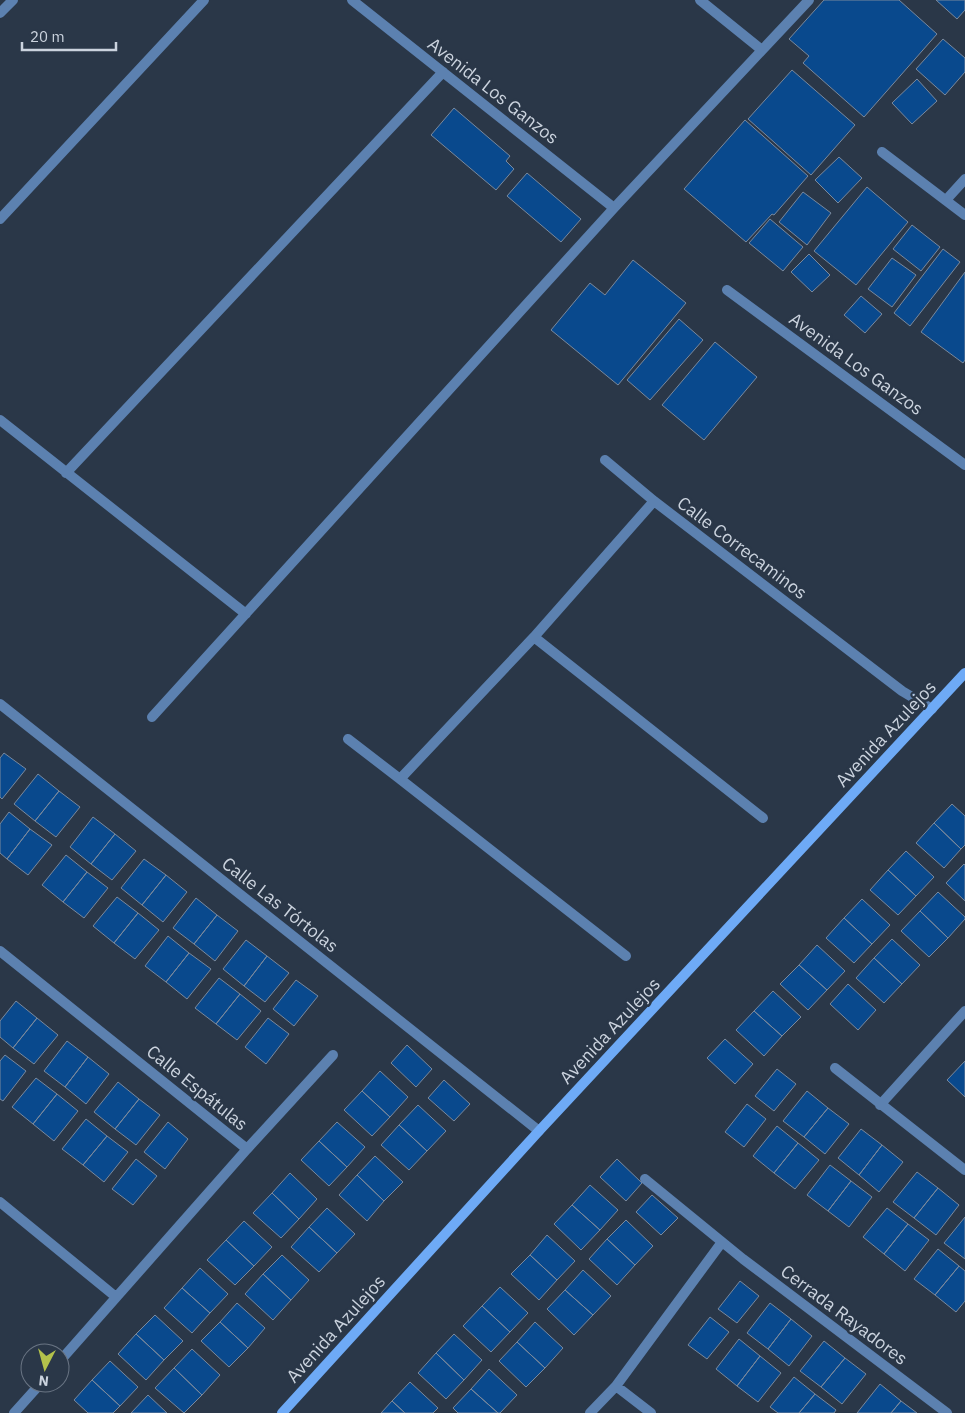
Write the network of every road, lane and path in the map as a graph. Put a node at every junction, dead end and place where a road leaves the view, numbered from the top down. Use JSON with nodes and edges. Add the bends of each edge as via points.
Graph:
{"nodes":[{"id":1,"x":12,"y":0,"type":"edge"},
{"id":2,"x":204,"y":0,"type":"edge"},
{"id":3,"x":352,"y":0,"type":"edge"},
{"id":4,"x":700,"y":0,"type":"edge"},
{"id":5,"x":809,"y":0,"type":"edge"},
{"id":6,"x":0,"y":14,"type":"edge"},
{"id":7,"x":762,"y":50,"type":"junction"},
{"id":8,"x":443,"y":72,"type":"junction"},
{"id":9,"x":882,"y":152,"type":"dead end"},
{"id":10,"x":965,"y":179,"type":"edge"},
{"id":11,"x":946,"y":200,"type":"junction"},
{"id":12,"x":614,"y":208,"type":"junction"},
{"id":13,"x":965,"y":215,"type":"edge"},
{"id":14,"x":0,"y":218,"type":"edge"},
{"id":15,"x":727,"y":290,"type":"dead end"},
{"id":16,"x":0,"y":420,"type":"edge"},
{"id":17,"x":605,"y":460,"type":"dead end"},
{"id":18,"x":965,"y":465,"type":"edge"},
{"id":19,"x":66,"y":473,"type":"junction"},
{"id":20,"x":654,"y":501,"type":"junction"},
{"id":21,"x":246,"y":614,"type":"junction"},
{"id":22,"x":534,"y":637,"type":"junction"},
{"id":23,"x":965,"y":673,"type":"edge"},
{"id":24,"x":0,"y":704,"type":"edge"},
{"id":25,"x":932,"y":709,"type":"junction"},
{"id":26,"x":152,"y":717,"type":"dead end"},
{"id":27,"x":348,"y":738,"type":"dead end"},
{"id":28,"x":400,"y":779,"type":"junction"},
{"id":29,"x":763,"y":818,"type":"dead end"},
{"id":30,"x":0,"y":951,"type":"edge"},
{"id":31,"x":626,"y":956,"type":"dead end"},
{"id":32,"x":965,"y":1011,"type":"edge"},
{"id":33,"x":333,"y":1055,"type":"dead end"},
{"id":34,"x":835,"y":1068,"type":"dead end"},
{"id":35,"x":880,"y":1105,"type":"junction"},
{"id":36,"x":539,"y":1131,"type":"junction"},
{"id":37,"x":247,"y":1149,"type":"junction"},
{"id":38,"x":965,"y":1170,"type":"edge"},
{"id":39,"x":645,"y":1179,"type":"dead end"},
{"id":40,"x":0,"y":1202,"type":"edge"},
{"id":41,"x":722,"y":1242,"type":"junction"},
{"id":42,"x":116,"y":1297,"type":"junction"},
{"id":43,"x":70,"y":1350,"type":"edge"},
{"id":44,"x":616,"y":1386,"type":"junction"},
{"id":45,"x":32,"y":1393,"type":"edge"},
{"id":46,"x":14,"y":1413,"type":"edge"},
{"id":47,"x":282,"y":1413,"type":"edge"},
{"id":48,"x":590,"y":1413,"type":"edge"},
{"id":49,"x":651,"y":1413,"type":"edge"},
{"id":50,"x":947,"y":1413,"type":"edge"}],
"edges":[{"from":1,"to":6,"type":"street"},
{"from":2,"to":14,"type":"street"},
{"from":3,"to":8,"type":"street","name":"Avenida Los Ganzos"},
{"from":4,"to":7,"type":"street"},
{"from":5,"to":7,"type":"street"},
{"from":7,"to":12,"type":"street"},
{"from":8,"to":12,"type":"street","name":"Avenida Los Ganzos"},
{"from":8,"to":19,"type":"street"},
{"from":9,"to":11,"type":"street"},
{"from":10,"to":11,"type":"street"},
{"from":11,"to":13,"type":"street"},
{"from":12,"to":21,"type":"street"},
{"from":15,"to":18,"type":"street","name":"Avenida Los Ganzos"},
{"from":16,"to":19,"type":"street"},
{"from":17,"to":20,"type":"street"},
{"from":19,"to":21,"type":"street"},
{"from":20,"to":22,"type":"street","name":"Calle Correcaminos"},
{"from":20,"to":25,"type":"street","name":"Calle Correcaminos","via":[[902,691]]},
{"from":21,"to":26,"type":"street"},
{"from":22,"to":28,"type":"street","name":"Calle Correcaminos"},
{"from":22,"to":29,"type":"street"},
{"from":23,"to":25,"type":"main road","name":"Avenida Azulejos"},
{"from":24,"to":36,"type":"street","name":"Calle Las Tórtolas"},
{"from":25,"to":36,"type":"main road","name":"Avenida Azulejos"},
{"from":27,"to":28,"type":"street"},
{"from":28,"to":31,"type":"street"},
{"from":30,"to":37,"type":"street","name":"Calle Espátulas"},
{"from":32,"to":35,"type":"street"},
{"from":33,"to":37,"type":"street"},
{"from":34,"to":35,"type":"street"},
{"from":35,"to":38,"type":"street"},
{"from":36,"to":47,"type":"main road","name":"Avenida Azulejos"},
{"from":37,"to":42,"type":"street","name":"Calle Espátulas"},
{"from":39,"to":41,"type":"street","name":"Cerrada Rayadores"},
{"from":40,"to":42,"type":"street"},
{"from":41,"to":44,"type":"street"},
{"from":41,"to":50,"type":"street","name":"Cerrada Rayadores"},
{"from":42,"to":43,"type":"street","name":"Calle Espátulas"},
{"from":44,"to":48,"type":"street"},
{"from":44,"to":49,"type":"street"},
{"from":45,"to":46,"type":"street"}]}
